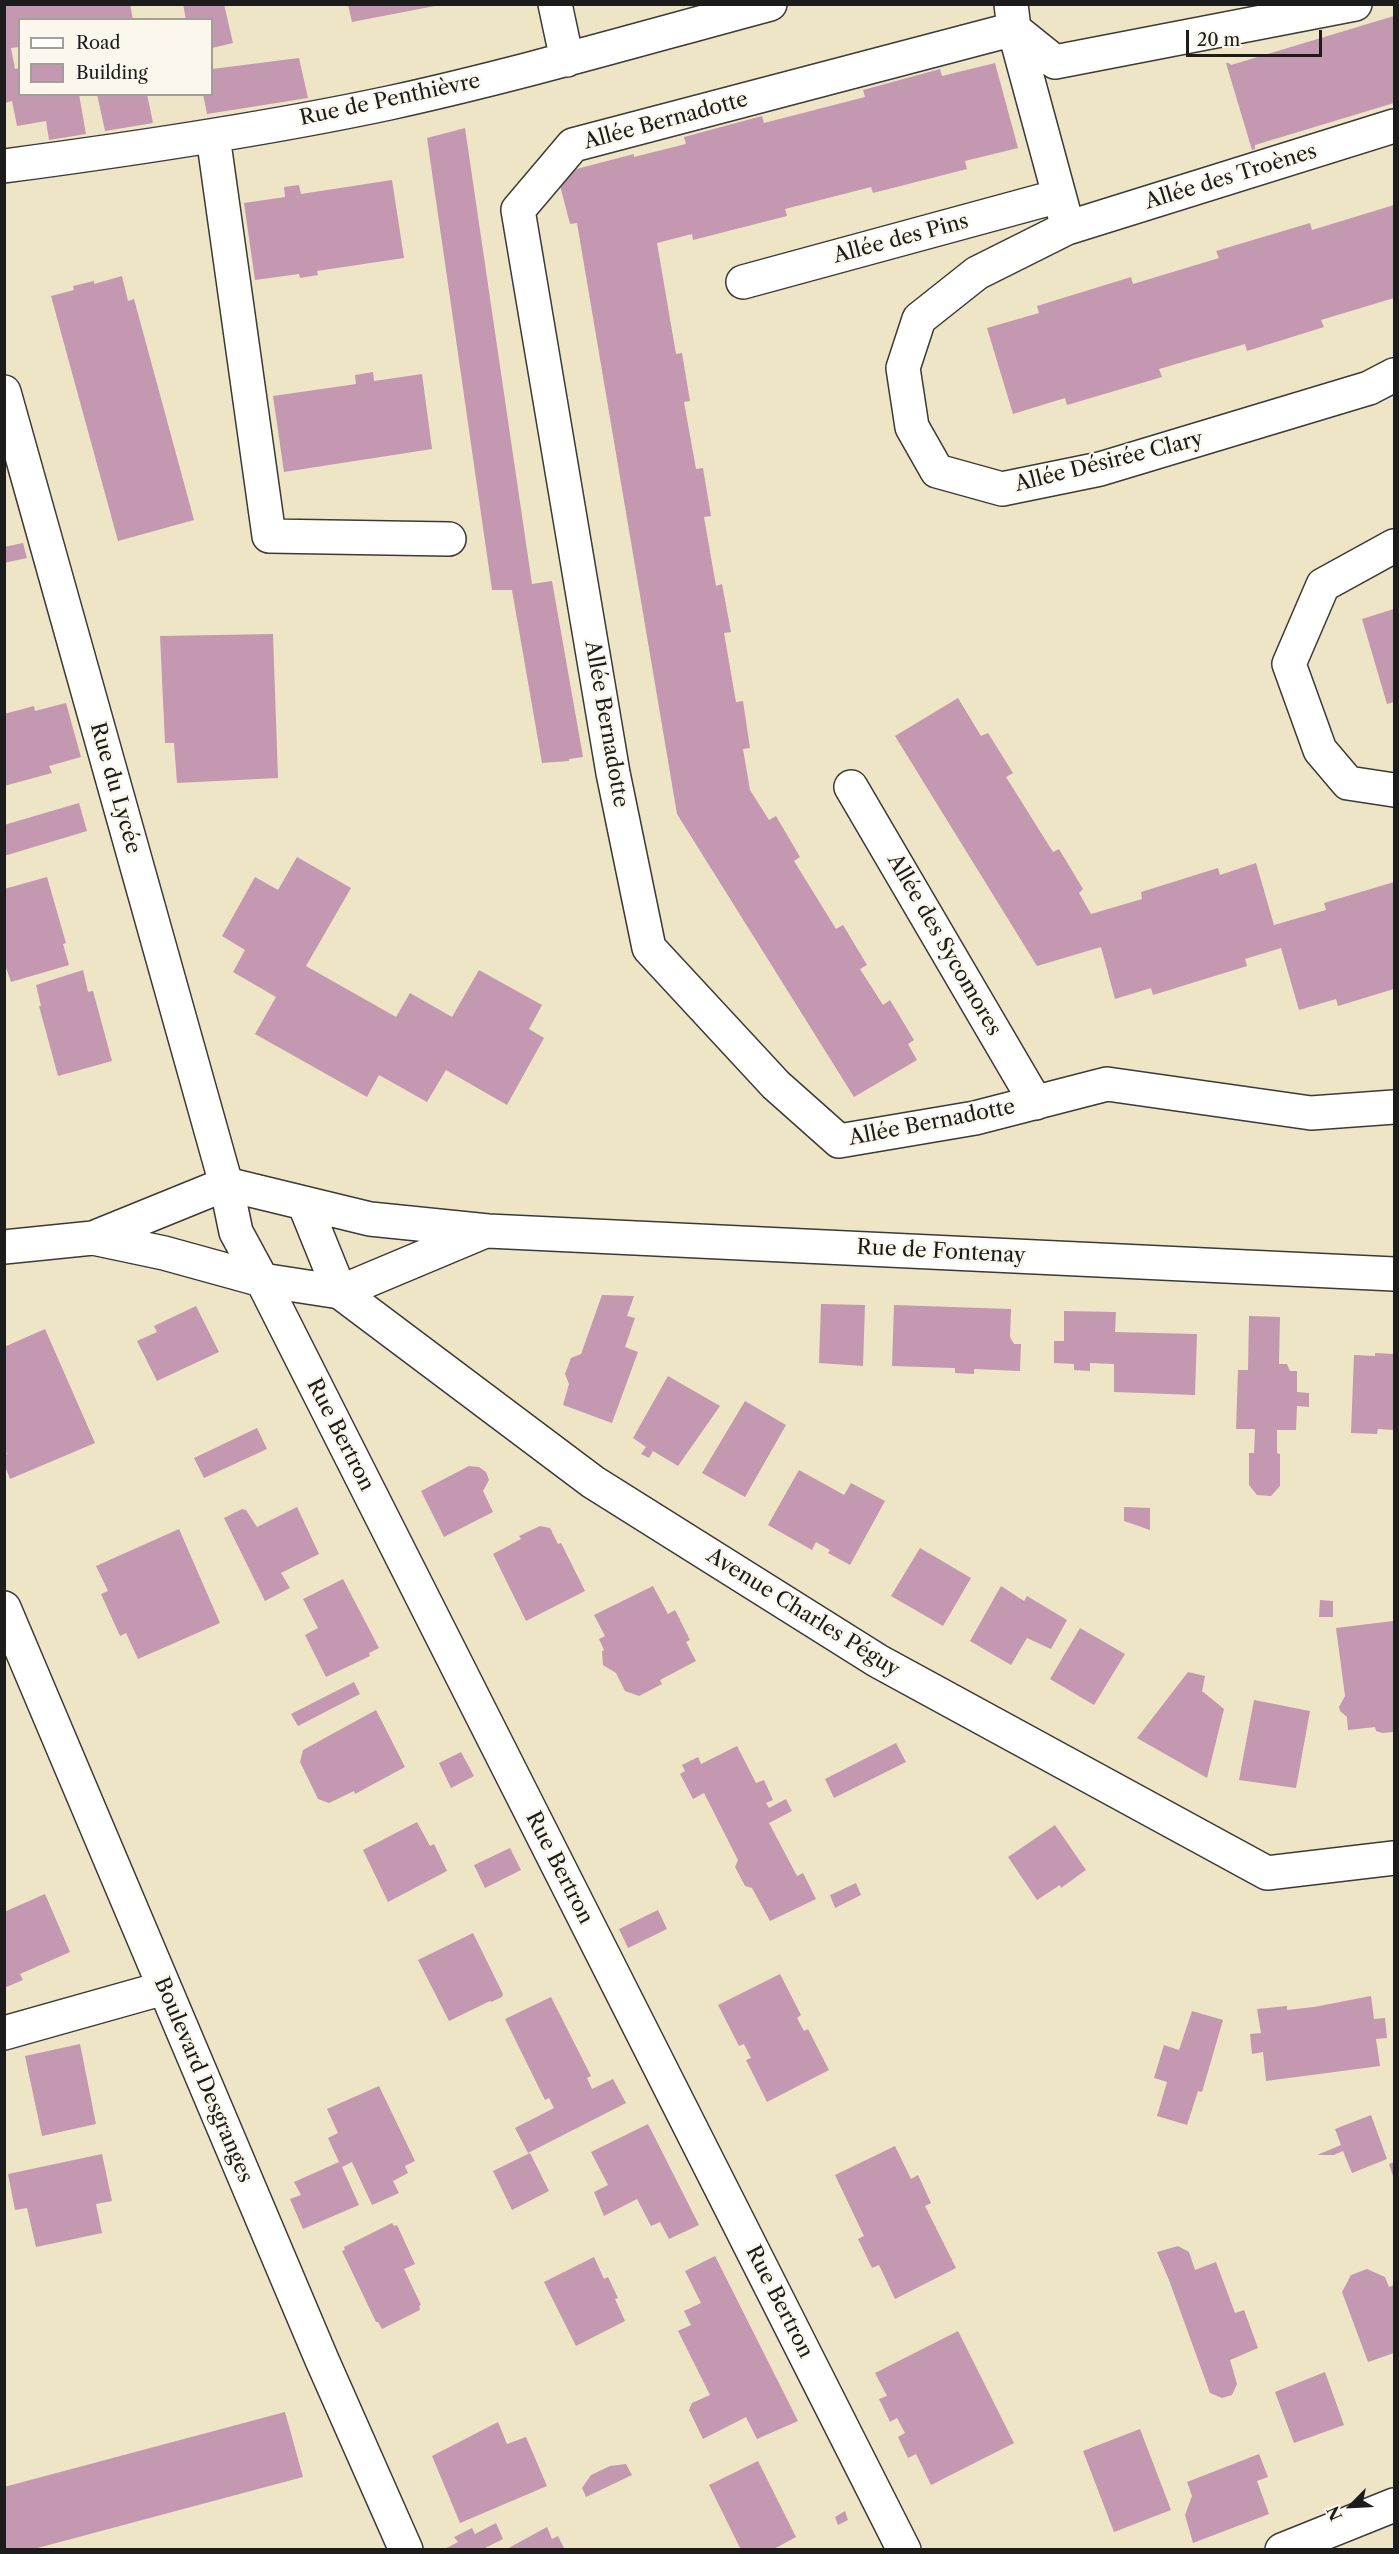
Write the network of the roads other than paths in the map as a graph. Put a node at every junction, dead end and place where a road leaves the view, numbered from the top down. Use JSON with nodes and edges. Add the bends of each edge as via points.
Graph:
{"nodes":[{"id":1,"x":555,"y":4,"type":"edge"},
{"id":2,"x":770,"y":4,"type":"edge"},
{"id":3,"x":1355,"y":4,"type":"edge"},
{"id":4,"x":1013,"y":17,"type":"edge"},
{"id":5,"x":567,"y":60,"type":"junction"},
{"id":6,"x":1395,"y":126,"type":"edge"},
{"id":7,"x":213,"y":136,"type":"junction"},
{"id":8,"x":4,"y":166,"type":"edge"},
{"id":9,"x":1059,"y":196,"type":"junction"},
{"id":10,"x":1067,"y":228,"type":"junction"},
{"id":11,"x":743,"y":282,"type":"dead end"},
{"id":12,"x":1395,"y":375,"type":"edge"},
{"id":13,"x":4,"y":392,"type":"edge"},
{"id":14,"x":449,"y":539,"type":"dead end"},
{"id":15,"x":1395,"y":546,"type":"edge"},
{"id":16,"x":851,"y":787,"type":"dead end"},
{"id":17,"x":1395,"y":790,"type":"edge"},
{"id":18,"x":1036,"y":1103,"type":"junction"},
{"id":19,"x":1395,"y":1107,"type":"edge"},
{"id":20,"x":226,"y":1184,"type":"junction"},
{"id":21,"x":304,"y":1203,"type":"junction"},
{"id":22,"x":488,"y":1231,"type":"junction"},
{"id":23,"x":93,"y":1238,"type":"junction"},
{"id":24,"x":4,"y":1247,"type":"edge"},
{"id":25,"x":1395,"y":1274,"type":"edge"},
{"id":26,"x":262,"y":1280,"type":"junction"},
{"id":27,"x":340,"y":1292,"type":"junction"},
{"id":28,"x":4,"y":1608,"type":"edge"},
{"id":29,"x":1395,"y":1858,"type":"edge"},
{"id":30,"x":164,"y":1988,"type":"junction"},
{"id":31,"x":4,"y":2032,"type":"edge"},
{"id":32,"x":1395,"y":2505,"type":"edge"},
{"id":33,"x":406,"y":2550,"type":"edge"},
{"id":34,"x":904,"y":2550,"type":"edge"},
{"id":35,"x":1282,"y":2550,"type":"edge"}],
"edges":[{"from":1,"to":5,"type":"street"},
{"from":2,"to":5,"type":"street","name":"Rue de Penthièvre"},
{"from":3,"to":4,"type":"street","via":[[1056,62]]},
{"from":4,"to":9,"type":"street"},
{"from":4,"to":18,"type":"street","name":"Allée Bernadotte","via":[[573,145],[518,210],[613,773],[649,948],[776,1085],[839,1141],[975,1118]]},
{"from":5,"to":7,"type":"street","name":"Rue de Penthièvre","via":[[389,103]]},
{"from":6,"to":10,"type":"street","name":"Allée des Troènes"},
{"from":7,"to":8,"type":"street","name":"Rue de Penthièvre"},
{"from":7,"to":14,"type":"street","via":[[269,536]]},
{"from":9,"to":10,"type":"street"},
{"from":9,"to":11,"type":"street","name":"Allée des Pins"},
{"from":10,"to":12,"type":"street","name":"Allée Désirée Clary","via":[[977,273],[919,319],[903,368],[912,427],[937,471],[1002,489],[1100,469],[1369,388]]},
{"from":13,"to":20,"type":"street","name":"Rue du Lycée"},
{"from":15,"to":17,"type":"street","via":[[1323,585],[1289,664],[1320,750],[1348,783]]},
{"from":16,"to":18,"type":"street","name":"Allée des Sycomores"},
{"from":18,"to":19,"type":"street","name":"Allée Bernadotte","via":[[1107,1084],[1311,1113]]},
{"from":20,"to":21,"type":"street","name":"Rue de Fontenay"},
{"from":20,"to":23,"type":"street"},
{"from":20,"to":26,"type":"street","name":"Rue Bertron","via":[[236,1232]]},
{"from":21,"to":22,"type":"street","name":"Rue de Fontenay","via":[[370,1219]]},
{"from":21,"to":27,"type":"street"},
{"from":22,"to":25,"type":"street","name":"Rue de Fontenay"},
{"from":22,"to":27,"type":"street","name":"Rue de Fontenay"},
{"from":23,"to":24,"type":"street"},
{"from":23,"to":26,"type":"street"},
{"from":26,"to":27,"type":"street"},
{"from":26,"to":34,"type":"street","name":"Rue Bertron"},
{"from":27,"to":29,"type":"street","name":"Avenue Charles Péguy","via":[[593,1482],[672,1532],[878,1661],[1267,1873]]},
{"from":28,"to":30,"type":"street","name":"Boulevard Desgranges"},
{"from":30,"to":31,"type":"street"},
{"from":30,"to":33,"type":"street","name":"Boulevard Desgranges"},
{"from":32,"to":35,"type":"street"}]}
